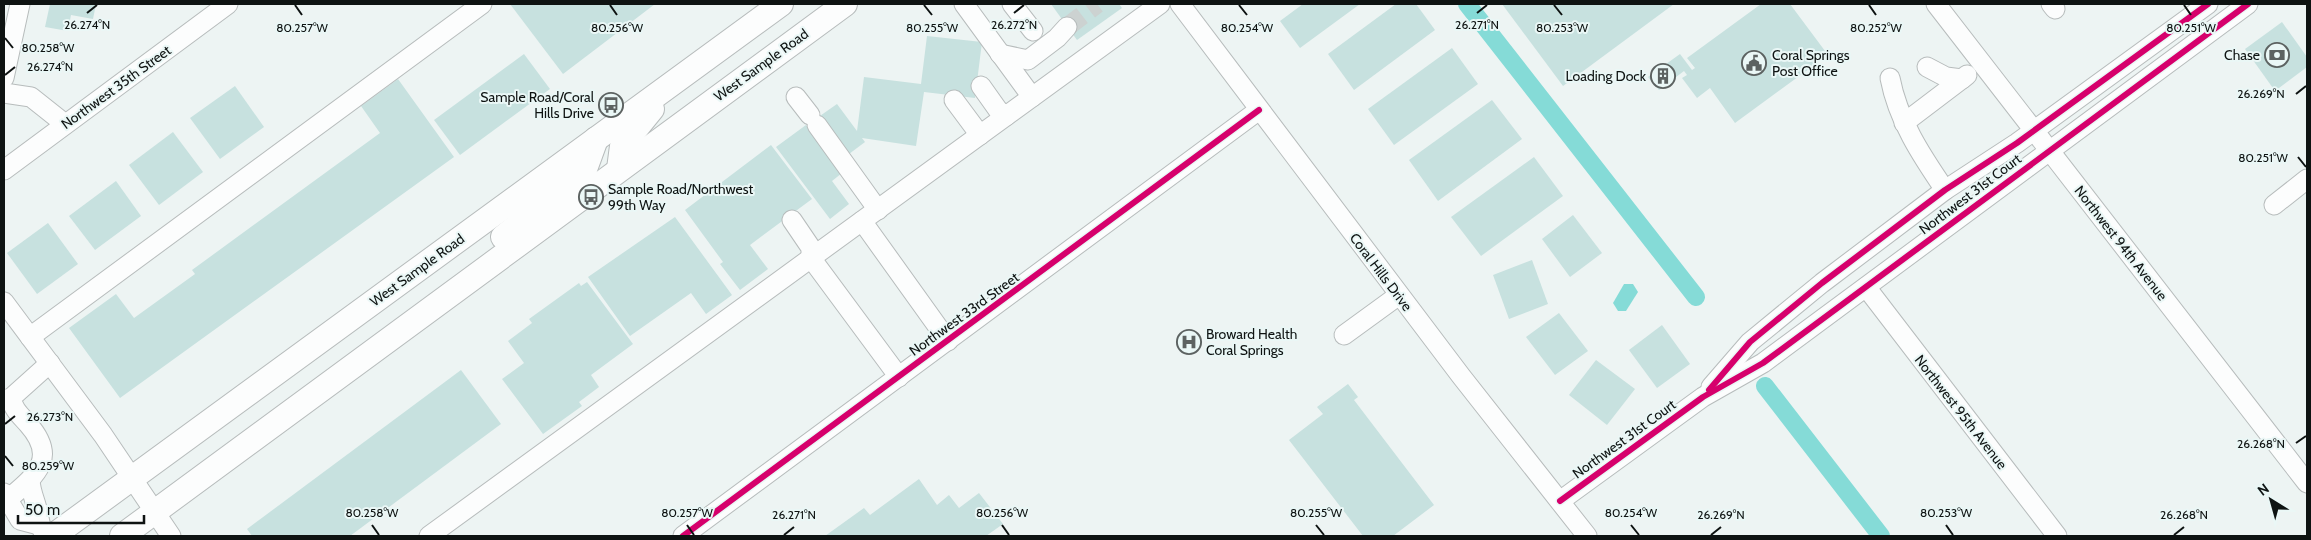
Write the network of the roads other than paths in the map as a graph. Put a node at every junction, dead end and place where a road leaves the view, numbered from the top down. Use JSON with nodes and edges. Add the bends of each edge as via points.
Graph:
{"nodes":[{"id":1,"x":20,"y":4,"type":"edge"},
{"id":2,"x":228,"y":4,"type":"edge"},
{"id":3,"x":482,"y":4,"type":"edge"},
{"id":4,"x":781,"y":4,"type":"edge"},
{"id":5,"x":845,"y":4,"type":"edge"},
{"id":6,"x":964,"y":4,"type":"edge"},
{"id":7,"x":1012,"y":4,"type":"edge"},
{"id":8,"x":1160,"y":4,"type":"edge"},
{"id":9,"x":1180,"y":4,"type":"edge"},
{"id":10,"x":1936,"y":4,"type":"edge"},
{"id":11,"x":2208,"y":4,"type":"edge"},
{"id":12,"x":2248,"y":4,"type":"edge"},
{"id":13,"x":1033,"y":31,"type":"dead end"},
{"id":14,"x":1000,"y":54,"type":"junction"},
{"id":15,"x":1028,"y":60,"type":"junction"},
{"id":16,"x":1077,"y":64,"type":"junction"},
{"id":17,"x":1982,"y":64,"type":"junction"},
{"id":18,"x":1927,"y":67,"type":"dead end"},
{"id":19,"x":4,"y":78,"type":"edge"},
{"id":20,"x":1890,"y":78,"type":"dead end"},
{"id":21,"x":1962,"y":79,"type":"junction"},
{"id":22,"x":672,"y":84,"type":"junction"},
{"id":23,"x":981,"y":86,"type":"dead end"},
{"id":24,"x":4,"y":94,"type":"edge"},
{"id":25,"x":1037,"y":94,"type":"junction"},
{"id":26,"x":796,"y":97,"type":"dead end"},
{"id":27,"x":954,"y":100,"type":"dead end"},
{"id":28,"x":1259,"y":110,"type":"junction"},
{"id":29,"x":1006,"y":116,"type":"junction"},
{"id":30,"x":1904,"y":123,"type":"junction"},
{"id":31,"x":65,"y":124,"type":"junction"},
{"id":32,"x":2034,"y":130,"type":"junction"},
{"id":33,"x":980,"y":135,"type":"junction"},
{"id":34,"x":596,"y":139,"type":"junction"},
{"id":35,"x":2050,"y":150,"type":"junction"},
{"id":36,"x":619,"y":169,"type":"junction"},
{"id":37,"x":4,"y":170,"type":"edge"},
{"id":38,"x":2307,"y":179,"type":"edge"},
{"id":39,"x":1945,"y":190,"type":"junction"},
{"id":40,"x":2274,"y":205,"type":"dead end"},
{"id":41,"x":878,"y":210,"type":"junction"},
{"id":42,"x":792,"y":220,"type":"dead end"},
{"id":43,"x":862,"y":221,"type":"junction"},
{"id":44,"x":811,"y":258,"type":"junction"},
{"id":45,"x":1866,"y":287,"type":"junction"},
{"id":46,"x":459,"y":288,"type":"junction"},
{"id":47,"x":1399,"y":295,"type":"junction"},
{"id":48,"x":4,"y":302,"type":"edge"},
{"id":49,"x":1344,"y":335,"type":"dead end"},
{"id":50,"x":30,"y":337,"type":"junction"},
{"id":51,"x":948,"y":341,"type":"junction"},
{"id":52,"x":50,"y":363,"type":"junction"},
{"id":53,"x":899,"y":377,"type":"junction"},
{"id":54,"x":1703,"y":396,"type":"junction"},
{"id":55,"x":7,"y":399,"type":"edge"},
{"id":56,"x":132,"y":477,"type":"junction"},
{"id":57,"x":30,"y":481,"type":"junction"},
{"id":58,"x":2307,"y":482,"type":"edge"},
{"id":59,"x":5,"y":497,"type":"edge"},
{"id":60,"x":1560,"y":501,"type":"junction"},
{"id":61,"x":154,"y":511,"type":"junction"},
{"id":62,"x":45,"y":533,"type":"edge"},
{"id":63,"x":122,"y":536,"type":"edge"},
{"id":64,"x":171,"y":536,"type":"edge"},
{"id":65,"x":429,"y":536,"type":"edge"},
{"id":66,"x":683,"y":536,"type":"edge"},
{"id":67,"x":1588,"y":536,"type":"edge"},
{"id":68,"x":2057,"y":536,"type":"edge"}],
"edges":[{"from":1,"to":19,"type":"street"},
{"from":2,"to":31,"type":"street","name":"Northwest 35th Street"},
{"from":3,"to":50,"type":"street"},
{"from":4,"to":22,"type":"main road","name":"West Sample Road"},
{"from":5,"to":36,"type":"main road","name":"West Sample Road"},
{"from":6,"to":14,"type":"street"},
{"from":7,"to":13,"type":"street"},
{"from":8,"to":16,"type":"street"},
{"from":9,"to":28,"type":"street","name":"Coral Hills Drive"},
{"from":10,"to":17,"type":"street","name":"Northwest 94th Avenue"},
{"from":11,"to":32,"type":"street","name":"Northwest 31st Court"},
{"from":12,"to":35,"type":"street","name":"Northwest 31st Court"},
{"from":14,"to":15,"type":"street"},
{"from":14,"to":25,"type":"street"},
{"from":15,"to":16,"type":"street","via":[[1062,32]]},
{"from":15,"to":25,"type":"street"},
{"from":16,"to":25,"type":"street"},
{"from":17,"to":21,"type":"street"},
{"from":17,"to":32,"type":"street","name":"Northwest 94th Avenue"},
{"from":18,"to":21,"type":"street","via":[[1946,77]]},
{"from":20,"to":30,"type":"street","via":[[1894,100]]},
{"from":21,"to":30,"type":"street"},
{"from":22,"to":34,"type":"main road","name":"West Sample Road"},
{"from":22,"to":36,"type":"main road","via":[[622,146]]},
{"from":23,"to":29,"type":"street"},
{"from":24,"to":31,"type":"street","via":[[31,97]]},
{"from":25,"to":29,"type":"street"},
{"from":26,"to":41,"type":"street"},
{"from":27,"to":33,"type":"street"},
{"from":28,"to":47,"type":"street","name":"Coral Hills Drive"},
{"from":28,"to":51,"type":"street","name":"Northwest 33rd Street"},
{"from":29,"to":33,"type":"street"},
{"from":30,"to":39,"type":"street"},
{"from":31,"to":37,"type":"street","name":"Northwest 35th Street"},
{"from":32,"to":35,"type":"street","name":"Northwest 94th Avenue"},
{"from":32,"to":39,"type":"street","name":"Northwest 31st Court"},
{"from":33,"to":41,"type":"street"},
{"from":34,"to":46,"type":"main road","via":[[584,172],[512,228]]},
{"from":34,"to":56,"type":"main road","name":"West Sample Road"},
{"from":35,"to":45,"type":"street","name":"Northwest 31st Court"},
{"from":35,"to":58,"type":"street","name":"Northwest 94th Avenue"},
{"from":36,"to":46,"type":"main road","name":"West Sample Road"},
{"from":38,"to":40,"type":"street"},
{"from":39,"to":54,"type":"street","name":"Northwest 31st Court","via":[[1762,331]]},
{"from":41,"to":43,"type":"street"},
{"from":42,"to":44,"type":"street","via":[[811,248]]},
{"from":43,"to":44,"type":"street"},
{"from":43,"to":51,"type":"street"},
{"from":44,"to":53,"type":"street"},
{"from":44,"to":65,"type":"street"},
{"from":45,"to":54,"type":"street","name":"Northwest 31st Court","via":[[1763,363]]},
{"from":45,"to":68,"type":"street","name":"Northwest 95th Avenue"},
{"from":46,"to":61,"type":"main road","name":"West Sample Road"},
{"from":47,"to":49,"type":"street"},
{"from":47,"to":60,"type":"street","name":"Coral Hills Drive"},
{"from":48,"to":50,"type":"street"},
{"from":50,"to":52,"type":"street"},
{"from":51,"to":53,"type":"street","name":"Northwest 33rd Street"},
{"from":52,"to":55,"type":"street"},
{"from":52,"to":56,"type":"street"},
{"from":53,"to":66,"type":"street","name":"Northwest 33rd Street"},
{"from":54,"to":60,"type":"street","name":"Northwest 31st Court"},
{"from":55,"to":57,"type":"street","via":[[34,430],[43,447],[41,463]]},
{"from":56,"to":61,"type":"street"},
{"from":56,"to":62,"type":"main road","name":"West Sample Road"},
{"from":57,"to":59,"type":"street"},
{"from":57,"to":62,"type":"street","via":[[31,495]]},
{"from":59,"to":62,"type":"street","via":[[20,520]]},
{"from":60,"to":67,"type":"street","name":"Coral Hills Drive"},
{"from":61,"to":63,"type":"main road","name":"West Sample Road"},
{"from":61,"to":64,"type":"street"}]}
